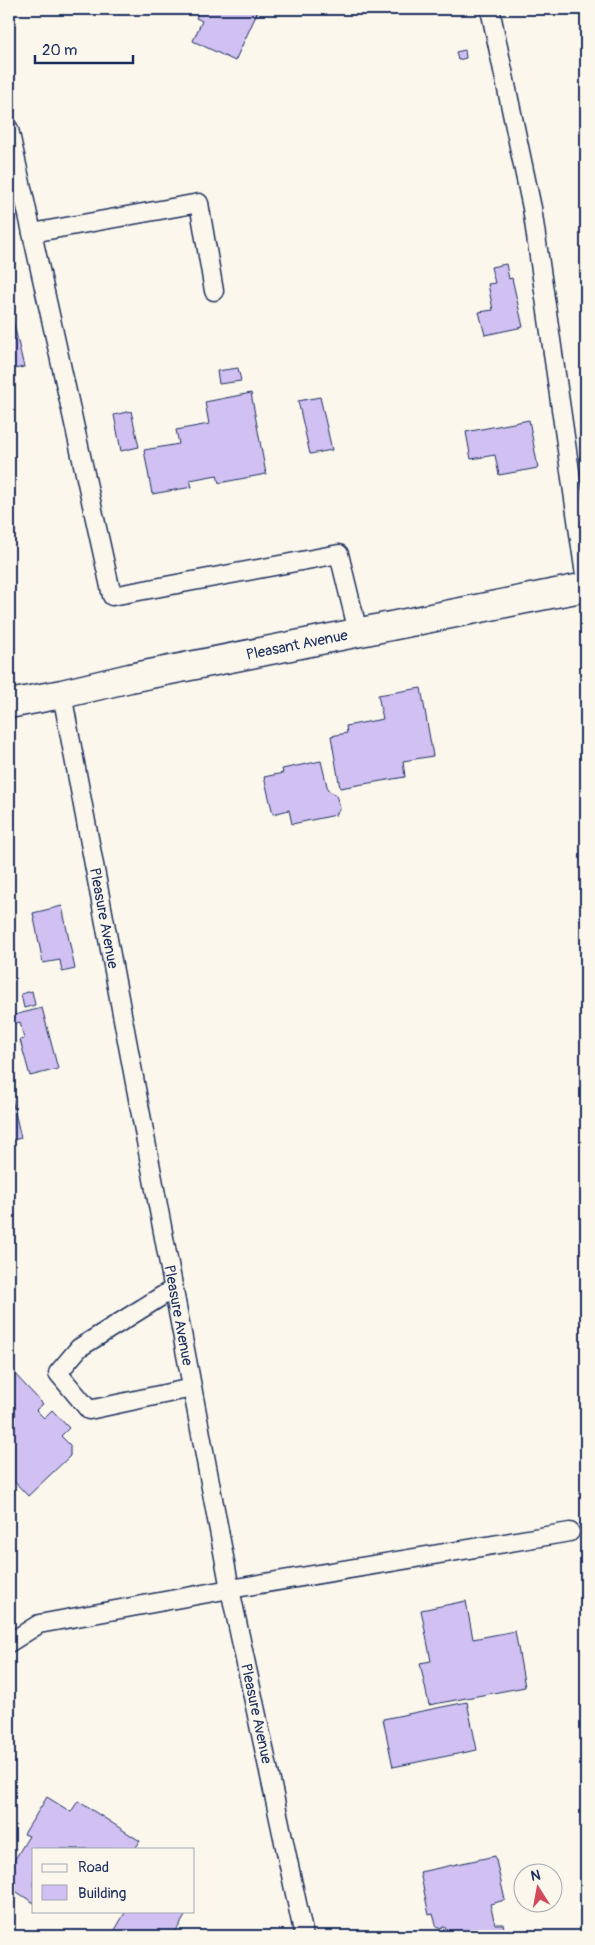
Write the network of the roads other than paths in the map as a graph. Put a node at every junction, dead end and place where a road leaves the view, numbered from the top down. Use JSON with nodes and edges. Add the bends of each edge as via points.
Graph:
{"nodes":[{"id":1,"x":490,"y":9,"type":"edge"},
{"id":2,"x":9,"y":129,"type":"edge"},
{"id":3,"x":32,"y":232,"type":"junction"},
{"id":4,"x":214,"y":291,"type":"dead end"},
{"id":5,"x":586,"y":582,"type":"edge"},
{"id":6,"x":586,"y":587,"type":"edge"},
{"id":7,"x":358,"y":632,"type":"junction"},
{"id":8,"x":62,"y":694,"type":"junction"},
{"id":9,"x":9,"y":704,"type":"edge"},
{"id":10,"x":173,"y":1289,"type":"junction"},
{"id":11,"x":192,"y":1388,"type":"junction"},
{"id":12,"x":570,"y":1532,"type":"dead end"},
{"id":13,"x":230,"y":1589,"type":"junction"},
{"id":14,"x":9,"y":1643,"type":"edge"},
{"id":15,"x":304,"y":1936,"type":"edge"}],
"edges":[{"from":1,"to":5,"type":"lane","via":[[532,208]]},
{"from":2,"to":3,"type":"lane"},
{"from":3,"to":4,"type":"lane","via":[[199,203]]},
{"from":3,"to":7,"type":"lane","via":[[112,596],[339,554]]},
{"from":6,"to":7,"type":"street","name":"Pleasant Avenue"},
{"from":7,"to":8,"type":"street","name":"Pleasant Avenue"},
{"from":8,"to":9,"type":"street","name":"Pleasant Avenue"},
{"from":8,"to":10,"type":"lane","name":"Pleasure Avenue"},
{"from":10,"to":11,"type":"lane","name":"Pleasure Avenue"},
{"from":10,"to":11,"type":"lane","via":[[78,1348],[58,1372],[89,1410]]},
{"from":11,"to":13,"type":"lane","name":"Pleasure Avenue"},
{"from":12,"to":13,"type":"lane"},
{"from":13,"to":14,"type":"lane","via":[[39,1624]]},
{"from":13,"to":15,"type":"lane","name":"Pleasure Avenue"}]}
